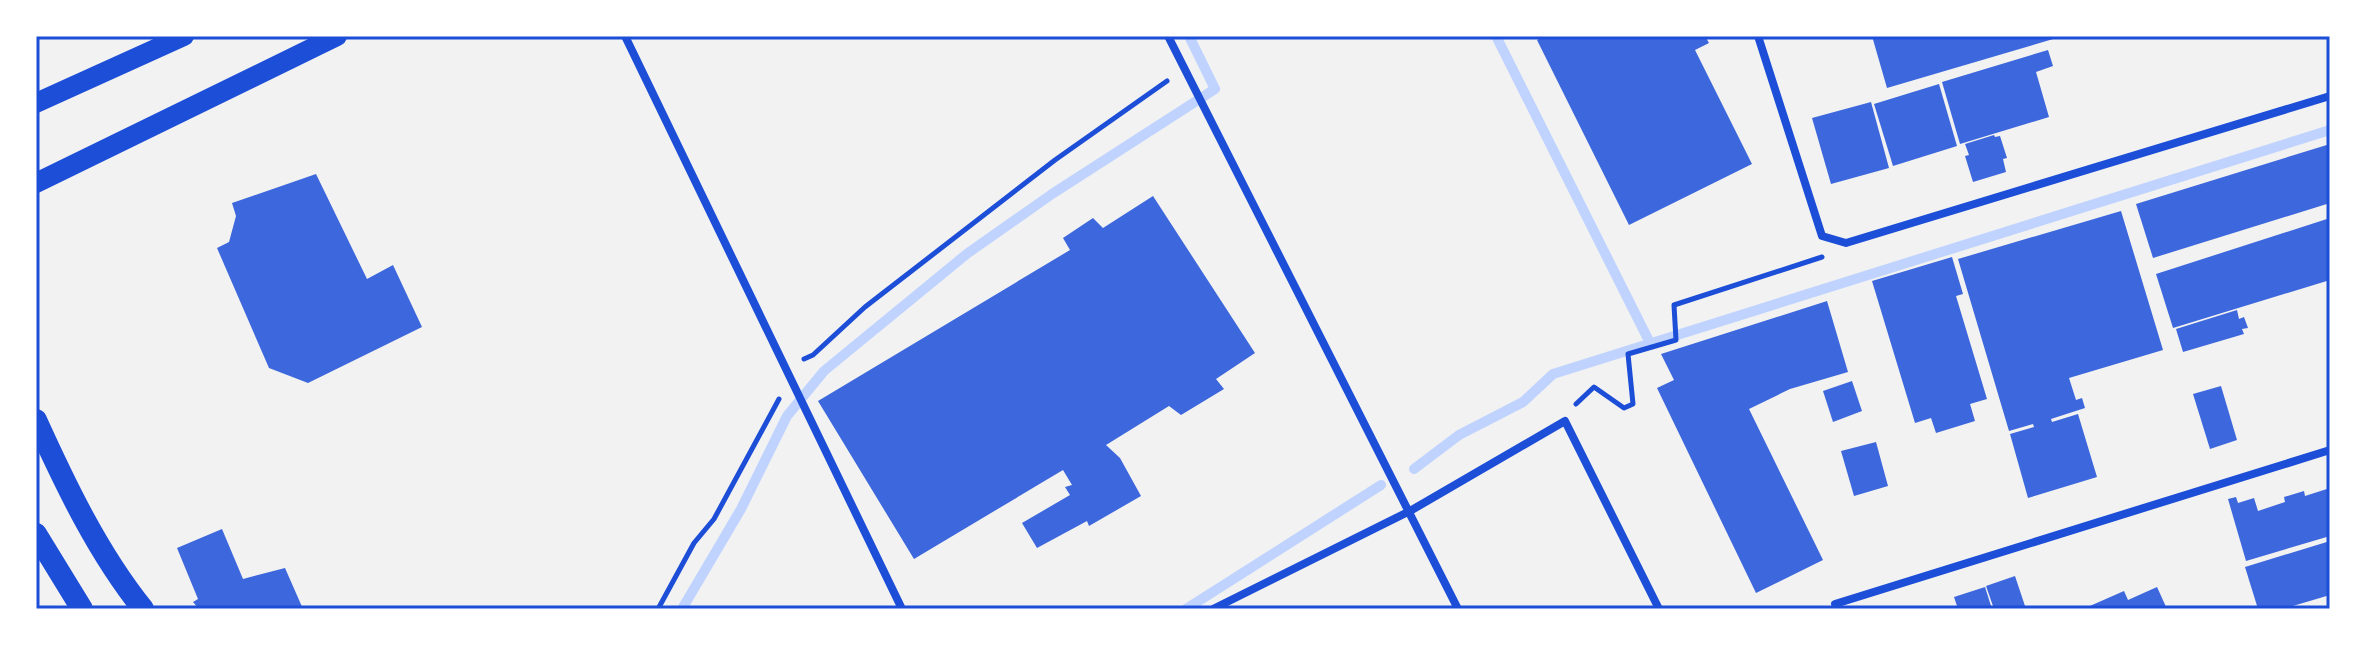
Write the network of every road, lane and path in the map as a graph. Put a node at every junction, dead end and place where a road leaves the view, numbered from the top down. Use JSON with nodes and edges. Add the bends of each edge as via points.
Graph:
{"nodes":[{"id":1,"x":184,"y":36,"type":"edge"},
{"id":2,"x":337,"y":36,"type":"edge"},
{"id":3,"x":625,"y":36,"type":"edge"},
{"id":4,"x":1168,"y":36,"type":"edge"},
{"id":5,"x":1758,"y":36,"type":"edge"},
{"id":6,"x":1186,"y":71,"type":"junction"},
{"id":7,"x":2330,"y":96,"type":"edge"},
{"id":8,"x":36,"y":103,"type":"edge"},
{"id":9,"x":36,"y":183,"type":"edge"},
{"id":10,"x":1846,"y":243,"type":"junction"},
{"id":11,"x":785,"y":367,"type":"junction"},
{"id":12,"x":793,"y":384,"type":"junction"},
{"id":13,"x":36,"y":420,"type":"edge"},
{"id":14,"x":1565,"y":421,"type":"junction"},
{"id":15,"x":2330,"y":450,"type":"edge"},
{"id":16,"x":1410,"y":511,"type":"junction"},
{"id":17,"x":36,"y":534,"type":"edge"},
{"id":18,"x":1835,"y":604,"type":"dead end"},
{"id":19,"x":82,"y":609,"type":"edge"},
{"id":20,"x":143,"y":609,"type":"edge"},
{"id":21,"x":658,"y":609,"type":"edge"},
{"id":22,"x":902,"y":609,"type":"edge"},
{"id":23,"x":1213,"y":609,"type":"edge"},
{"id":24,"x":1458,"y":609,"type":"edge"},
{"id":25,"x":1659,"y":609,"type":"edge"}],
"edges":[{"from":1,"to":8,"type":"main road"},
{"from":2,"to":9,"type":"main road"},
{"from":3,"to":11,"type":"street"},
{"from":4,"to":6,"type":"street"},
{"from":5,"to":10,"type":"street","via":[[1822,236]]},
{"from":6,"to":11,"type":"path","via":[[1055,160],[865,307],[813,355]]},
{"from":6,"to":16,"type":"street"},
{"from":7,"to":10,"type":"street"},
{"from":10,"to":14,"type":"path","via":[[1825,257],[1674,305],[1676,340],[1628,354],[1633,404],[1624,408],[1594,387]]},
{"from":11,"to":12,"type":"street"},
{"from":12,"to":21,"type":"path","via":[[775,405]]},
{"from":12,"to":22,"type":"street"},
{"from":13,"to":20,"type":"highway","via":[[71,496]]},
{"from":14,"to":16,"type":"street"},
{"from":14,"to":25,"type":"street"},
{"from":15,"to":18,"type":"street"},
{"from":16,"to":23,"type":"street"},
{"from":16,"to":24,"type":"street"},
{"from":17,"to":19,"type":"highway"}]}
